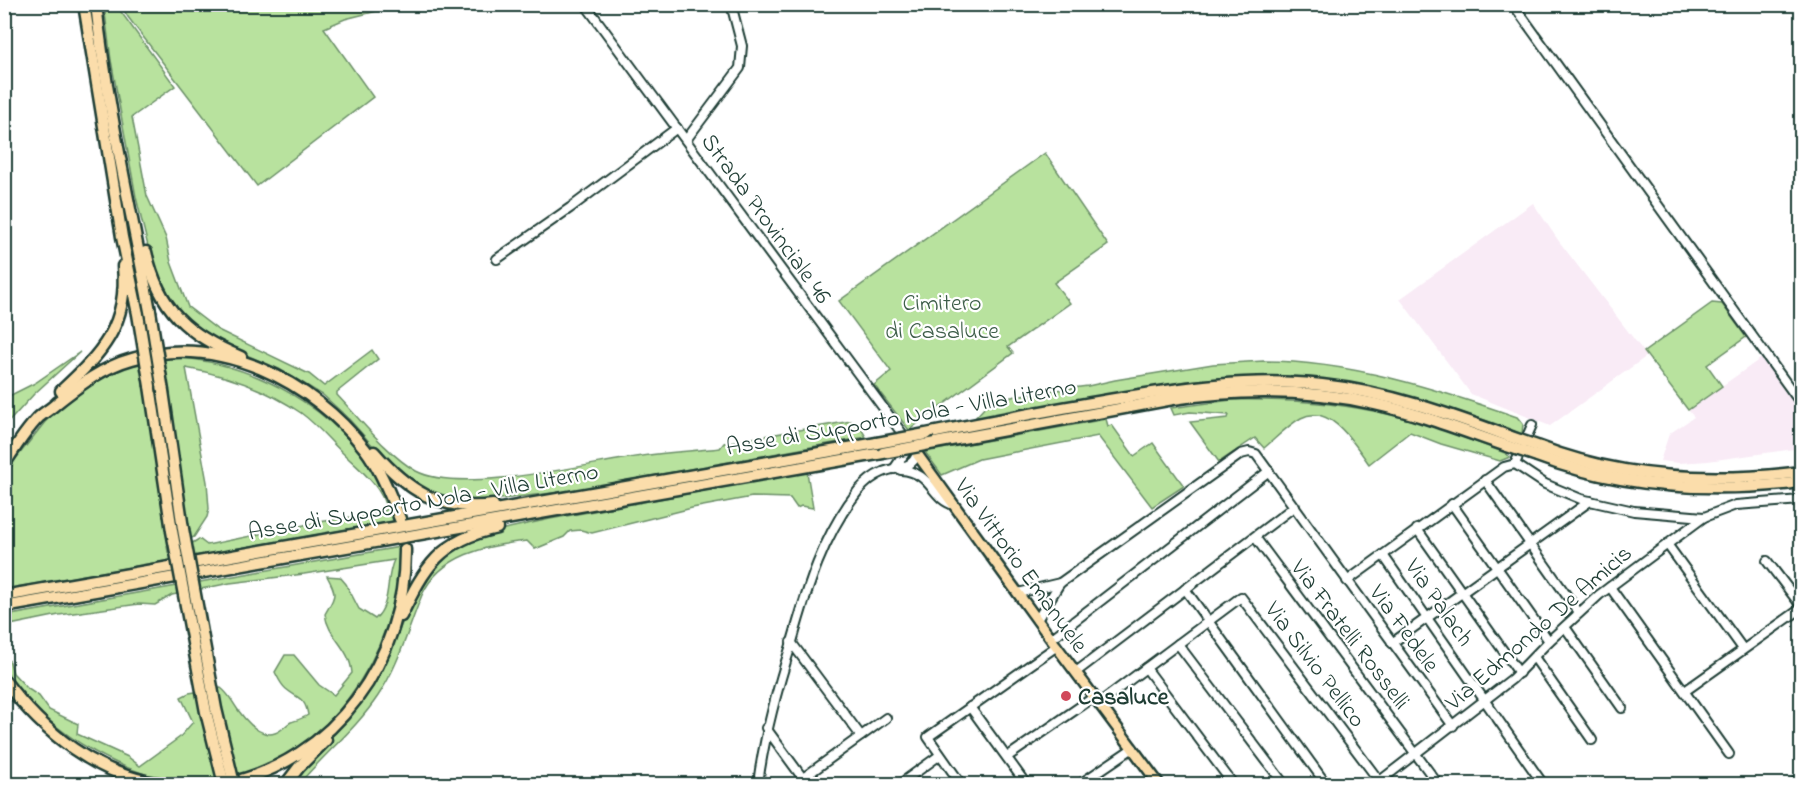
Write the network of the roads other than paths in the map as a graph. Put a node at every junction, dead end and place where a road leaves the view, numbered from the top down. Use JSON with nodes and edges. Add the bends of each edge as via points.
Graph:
{"nodes":[{"id":1,"x":84,"y":4,"type":"edge"},
{"id":2,"x":96,"y":4,"type":"edge"},
{"id":3,"x":585,"y":4,"type":"edge"},
{"id":4,"x":731,"y":4,"type":"edge"},
{"id":5,"x":1513,"y":4,"type":"edge"},
{"id":6,"x":677,"y":128,"type":"junction"},
{"id":7,"x":686,"y":140,"type":"junction"},
{"id":8,"x":115,"y":192,"type":"junction"},
{"id":9,"x":133,"y":222,"type":"junction"},
{"id":10,"x":497,"y":259,"type":"dead end"},
{"id":11,"x":265,"y":370,"type":"junction"},
{"id":12,"x":1802,"y":405,"type":"edge"},
{"id":13,"x":39,"y":417,"type":"junction"},
{"id":14,"x":1532,"y":425,"type":"dead end"},
{"id":15,"x":346,"y":426,"type":"junction"},
{"id":16,"x":900,"y":430,"type":"junction"},
{"id":17,"x":1509,"y":441,"type":"junction"},
{"id":18,"x":880,"y":448,"type":"junction"},
{"id":19,"x":1538,"y":451,"type":"junction"},
{"id":20,"x":917,"y":454,"type":"junction"},
{"id":21,"x":1515,"y":464,"type":"junction"},
{"id":22,"x":4,"y":465,"type":"edge"},
{"id":23,"x":894,"y":469,"type":"junction"},
{"id":24,"x":1269,"y":471,"type":"junction"},
{"id":25,"x":1802,"y":472,"type":"edge"},
{"id":26,"x":1485,"y":480,"type":"junction"},
{"id":27,"x":1802,"y":482,"type":"edge"},
{"id":28,"x":1802,"y":500,"type":"edge"},
{"id":29,"x":1590,"y":501,"type":"junction"},
{"id":30,"x":1452,"y":504,"type":"junction"},
{"id":31,"x":517,"y":505,"type":"junction"},
{"id":32,"x":954,"y":505,"type":"junction"},
{"id":33,"x":1295,"y":506,"type":"junction"},
{"id":34,"x":537,"y":515,"type":"junction"},
{"id":35,"x":1704,"y":517,"type":"junction"},
{"id":36,"x":400,"y":519,"type":"dead end"},
{"id":37,"x":1417,"y":529,"type":"junction"},
{"id":38,"x":178,"y":530,"type":"junction"},
{"id":39,"x":1255,"y":537,"type":"junction"},
{"id":40,"x":1530,"y":544,"type":"junction"},
{"id":41,"x":1667,"y":544,"type":"junction"},
{"id":42,"x":405,"y":549,"type":"dead end"},
{"id":43,"x":1383,"y":555,"type":"junction"},
{"id":44,"x":1767,"y":561,"type":"dead end"},
{"id":45,"x":1497,"y":567,"type":"junction"},
{"id":46,"x":1347,"y":581,"type":"junction"},
{"id":47,"x":1060,"y":583,"type":"junction"},
{"id":48,"x":1610,"y":587,"type":"junction"},
{"id":49,"x":1185,"y":589,"type":"junction"},
{"id":50,"x":1018,"y":593,"type":"junction"},
{"id":51,"x":1462,"y":593,"type":"junction"},
{"id":52,"x":4,"y":596,"type":"edge"},
{"id":53,"x":4,"y":607,"type":"edge"},
{"id":54,"x":1802,"y":607,"type":"edge"},
{"id":55,"x":1579,"y":613,"type":"junction"},
{"id":56,"x":1428,"y":617,"type":"junction"},
{"id":57,"x":1037,"y":620,"type":"junction"},
{"id":58,"x":1209,"y":621,"type":"junction"},
{"id":59,"x":1564,"y":627,"type":"junction"},
{"id":60,"x":393,"y":633,"type":"junction"},
{"id":61,"x":1549,"y":641,"type":"junction"},
{"id":62,"x":791,"y":642,"type":"junction"},
{"id":63,"x":1054,"y":643,"type":"junction"},
{"id":64,"x":1392,"y":643,"type":"junction"},
{"id":65,"x":1178,"y":644,"type":"junction"},
{"id":66,"x":1743,"y":649,"type":"junction"},
{"id":67,"x":1534,"y":657,"type":"junction"},
{"id":68,"x":1146,"y":668,"type":"junction"},
{"id":69,"x":1076,"y":672,"type":"junction"},
{"id":70,"x":1519,"y":673,"type":"junction"},
{"id":71,"x":4,"y":680,"type":"edge"},
{"id":72,"x":4,"y":688,"type":"edge"},
{"id":73,"x":1685,"y":691,"type":"junction"},
{"id":74,"x":1096,"y":700,"type":"junction"},
{"id":75,"x":1485,"y":701,"type":"junction"},
{"id":76,"x":24,"y":706,"type":"junction"},
{"id":77,"x":970,"y":707,"type":"junction"},
{"id":78,"x":1622,"y":708,"type":"dead end"},
{"id":79,"x":886,"y":718,"type":"dead end"},
{"id":80,"x":335,"y":724,"type":"junction"},
{"id":81,"x":1453,"y":726,"type":"junction"},
{"id":82,"x":766,"y":728,"type":"junction"},
{"id":83,"x":861,"y":736,"type":"junction"},
{"id":84,"x":1592,"y":741,"type":"dead end"},
{"id":85,"x":1133,"y":748,"type":"junction"},
{"id":86,"x":1416,"y":754,"type":"junction"},
{"id":87,"x":1729,"y":754,"type":"dead end"},
{"id":88,"x":940,"y":755,"type":"junction"},
{"id":89,"x":1007,"y":757,"type":"junction"},
{"id":90,"x":1802,"y":778,"type":"edge"},
{"id":91,"x":132,"y":779,"type":"junction"},
{"id":92,"x":805,"y":781,"type":"edge"},
{"id":93,"x":1378,"y":783,"type":"edge"},
{"id":94,"x":144,"y":784,"type":"edge"},
{"id":95,"x":164,"y":784,"type":"edge"},
{"id":96,"x":224,"y":784,"type":"edge"},
{"id":97,"x":234,"y":784,"type":"edge"},
{"id":98,"x":286,"y":784,"type":"edge"},
{"id":99,"x":758,"y":784,"type":"edge"},
{"id":100,"x":900,"y":784,"type":"edge"},
{"id":101,"x":961,"y":784,"type":"edge"},
{"id":102,"x":1026,"y":784,"type":"edge"},
{"id":103,"x":1080,"y":784,"type":"edge"},
{"id":104,"x":1159,"y":784,"type":"edge"},
{"id":105,"x":1233,"y":784,"type":"edge"},
{"id":106,"x":1284,"y":784,"type":"edge"},
{"id":107,"x":1326,"y":784,"type":"edge"},
{"id":108,"x":1438,"y":784,"type":"edge"},
{"id":109,"x":1543,"y":784,"type":"edge"},
{"id":110,"x":1792,"y":784,"type":"edge"}],
"edges":[{"from":1,"to":8,"type":"highway"},
{"from":2,"to":9,"type":"highway"},
{"from":3,"to":6,"type":"street","name":"Strada Provinciale 46"},
{"from":4,"to":7,"type":"street","via":[[742,46],[740,68]]},
{"from":5,"to":12,"type":"street"},
{"from":6,"to":7,"type":"street","name":"Strada Provinciale 46"},
{"from":6,"to":10,"type":"street"},
{"from":7,"to":16,"type":"street","name":"Strada Provinciale 46"},
{"from":8,"to":13,"type":"highway","via":[[124,273],[116,326],[94,361],[49,402]]},
{"from":8,"to":38,"type":"highway","bridge":true},
{"from":9,"to":11,"type":"highway","via":[[141,231],[160,293],[181,323],[205,341]]},
{"from":9,"to":38,"type":"highway","bridge":true,"via":[[163,391]]},
{"from":11,"to":13,"type":"highway","via":[[200,353],[165,353],[132,359],[95,375]]},
{"from":11,"to":15,"type":"highway","via":[[309,394]]},
{"from":13,"to":22,"type":"highway"},
{"from":14,"to":21,"type":"street"},
{"from":15,"to":31,"type":"highway","via":[[407,485],[428,497],[458,506]]},
{"from":15,"to":36,"type":"highway","via":[[376,465]]},
{"from":16,"to":20,"type":"street","name":"Strada Provinciale 46"},
{"from":16,"to":23,"type":"street","via":[[905,453]]},
{"from":17,"to":18,"type":"highway","name":"Asse di Supporto Nola - Villa Literno","bridge":true,"via":[[1374,404],[1332,396],[1253,391],[1173,399],[935,444]]},
{"from":17,"to":18,"type":"highway","name":"Asse di Supporto Nola - Villa Literno","bridge":true,"via":[[1425,405],[1375,393],[1298,382],[1246,382],[1182,387],[926,434]]},
{"from":17,"to":19,"type":"highway","name":"Asse di Supporto Nola - Villa Literno","bridge":true},
{"from":18,"to":31,"type":"highway","name":"Asse di Supporto Nola - Villa Literno"},
{"from":18,"to":34,"type":"highway","name":"Asse di Supporto Nola - Villa Literno"},
{"from":19,"to":25,"type":"highway","name":"Asse di Supporto Nola - Villa Literno","via":[[1673,476],[1726,478]]},
{"from":19,"to":27,"type":"highway","name":"Asse di Supporto Nola - Villa Literno","via":[[1556,464],[1663,485],[1730,488]]},
{"from":20,"to":23,"type":"street"},
{"from":20,"to":32,"type":"main road","name":"Via Vittorio Emanuele"},
{"from":21,"to":26,"type":"street"},
{"from":21,"to":29,"type":"street","via":[[1545,484]]},
{"from":23,"to":32,"type":"street","via":[[922,476],[941,498]]},
{"from":23,"to":62,"type":"street","via":[[866,482],[835,527],[816,565]]},
{"from":24,"to":33,"type":"street","name":"Via Fedele"},
{"from":24,"to":47,"type":"street","name":"Via Fedele","via":[[1256,454],[1241,454]]},
{"from":24,"to":63,"type":"street"},
{"from":26,"to":30,"type":"street"},
{"from":26,"to":40,"type":"street"},
{"from":28,"to":35,"type":"street","name":"Via Edmondo De Amicis","via":[[1736,505]]},
{"from":29,"to":35,"type":"street","via":[[1634,511]]},
{"from":29,"to":40,"type":"street"},
{"from":30,"to":37,"type":"street"},
{"from":30,"to":45,"type":"street"},
{"from":31,"to":52,"type":"highway","name":"Asse di Supporto Nola - Villa Literno"},
{"from":32,"to":50,"type":"main road","name":"Via Vittorio Emanuele"},
{"from":33,"to":39,"type":"street"},
{"from":33,"to":46,"type":"street","name":"Via Fedele"},
{"from":34,"to":53,"type":"highway","name":"Asse di Supporto Nola - Villa Literno"},
{"from":34,"to":60,"type":"highway","via":[[516,525],[484,531],[443,551],[425,571]]},
{"from":35,"to":41,"type":"street","name":"Via Edmondo De Amicis"},
{"from":37,"to":43,"type":"street"},
{"from":37,"to":51,"type":"street"},
{"from":38,"to":96,"type":"highway","bridge":true,"via":[[206,712]]},
{"from":38,"to":97,"type":"highway","bridge":true},
{"from":39,"to":49,"type":"street"},
{"from":39,"to":86,"type":"street","name":"Via Fratelli Rosselli"},
{"from":40,"to":45,"type":"street"},
{"from":40,"to":55,"type":"street"},
{"from":41,"to":48,"type":"street","name":"Via Edmondo De Amicis"},
{"from":41,"to":66,"type":"street"},
{"from":42,"to":60,"type":"highway","via":[[402,594]]},
{"from":43,"to":46,"type":"street"},
{"from":43,"to":56,"type":"street","name":"Via Palach"},
{"from":44,"to":54,"type":"street"},
{"from":45,"to":51,"type":"street"},
{"from":45,"to":61,"type":"street"},
{"from":46,"to":64,"type":"street","name":"Via Fedele"},
{"from":47,"to":50,"type":"street"},
{"from":47,"to":57,"type":"street"},
{"from":48,"to":55,"type":"street","name":"Via Edmondo De Amicis"},
{"from":48,"to":73,"type":"street"},
{"from":49,"to":58,"type":"street"},
{"from":49,"to":69,"type":"street"},
{"from":50,"to":57,"type":"main road","name":"Via Vittorio Emanuele"},
{"from":51,"to":56,"type":"street"},
{"from":51,"to":70,"type":"street"},
{"from":54,"to":66,"type":"street"},
{"from":55,"to":59,"type":"street","name":"Via Edmondo De Amicis"},
{"from":56,"to":64,"type":"street"},
{"from":56,"to":75,"type":"street","name":"Via Palach"},
{"from":57,"to":63,"type":"main road","name":"Via Vittorio Emanuele"},
{"from":58,"to":65,"type":"street","name":"Via Silvio Pellico"},
{"from":58,"to":93,"type":"street","name":"Via Silvio Pellico","via":[[1241,597]]},
{"from":58,"to":107,"type":"street"},
{"from":59,"to":61,"type":"street","name":"Via Edmondo De Amicis"},
{"from":59,"to":78,"type":"street"},
{"from":60,"to":80,"type":"highway","via":[[364,690]]},
{"from":61,"to":67,"type":"street","name":"Via Edmondo De Amicis"},
{"from":62,"to":82,"type":"street"},
{"from":62,"to":83,"type":"street"},
{"from":63,"to":69,"type":"main road","name":"Via Vittorio Emanuele"},
{"from":63,"to":77,"type":"street"},
{"from":64,"to":81,"type":"street","name":"Via Fedele"},
{"from":65,"to":68,"type":"street","name":"Via Silvio Pellico"},
{"from":65,"to":106,"type":"street"},
{"from":66,"to":73,"type":"street"},
{"from":67,"to":70,"type":"street","name":"Via Edmondo De Amicis"},
{"from":67,"to":84,"type":"street"},
{"from":68,"to":74,"type":"street","name":"Via Silvio Pellico"},
{"from":68,"to":105,"type":"street"},
{"from":69,"to":74,"type":"main road","name":"Via Vittorio Emanuele"},
{"from":70,"to":75,"type":"street","name":"Via Edmondo De Amicis"},
{"from":71,"to":76,"type":"highway"},
{"from":72,"to":76,"type":"highway"},
{"from":73,"to":87,"type":"street"},
{"from":74,"to":85,"type":"main road","name":"Via Vittorio Emanuele"},
{"from":74,"to":89,"type":"street","name":"Via Silvio Pellico"},
{"from":75,"to":81,"type":"street","name":"Via Edmondo De Amicis"},
{"from":75,"to":109,"type":"street","name":"Via Palach"},
{"from":76,"to":91,"type":"highway","via":[[74,749]]},
{"from":77,"to":88,"type":"street","via":[[928,737]]},
{"from":77,"to":89,"type":"street"},
{"from":79,"to":83,"type":"street"},
{"from":80,"to":96,"type":"highway","via":[[277,767]]},
{"from":80,"to":98,"type":"highway","via":[[327,739]]},
{"from":81,"to":86,"type":"street","name":"Via Edmondo De Amicis"},
{"from":82,"to":92,"type":"street"},
{"from":82,"to":99,"type":"street"},
{"from":83,"to":92,"type":"street"},
{"from":85,"to":103,"type":"street"},
{"from":85,"to":104,"type":"main road","name":"Via Vittorio Emanuele"},
{"from":86,"to":93,"type":"street","name":"Via Edmondo De Amicis"},
{"from":86,"to":108,"type":"street","name":"Via Fratelli Rosselli"},
{"from":88,"to":100,"type":"street"},
{"from":88,"to":101,"type":"street"},
{"from":89,"to":102,"type":"street"},
{"from":90,"to":110,"type":"street"},
{"from":91,"to":94,"type":"highway"},
{"from":91,"to":95,"type":"highway"}]}
